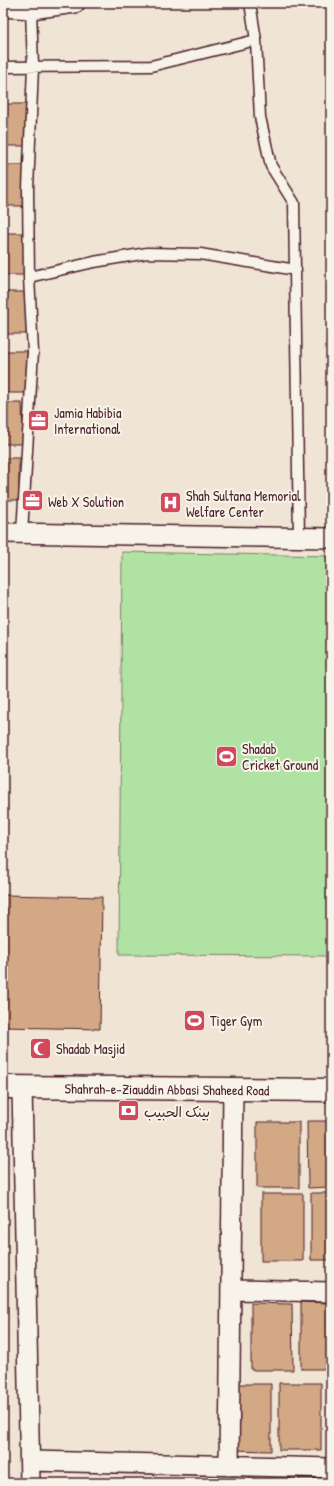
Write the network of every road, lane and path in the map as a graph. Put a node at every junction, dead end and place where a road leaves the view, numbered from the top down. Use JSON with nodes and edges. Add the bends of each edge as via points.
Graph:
{"nodes":[{"id":1,"x":75,"y":3,"type":"edge"},
{"id":2,"x":250,"y":3,"type":"edge"},
{"id":3,"x":3,"y":7,"type":"edge"},
{"id":4,"x":31,"y":9,"type":"junction"},
{"id":5,"x":256,"y":40,"type":"junction"},
{"id":6,"x":3,"y":67,"type":"edge"},
{"id":7,"x":33,"y":67,"type":"junction"},
{"id":8,"x":296,"y":270,"type":"junction"},
{"id":9,"x":28,"y":277,"type":"junction"},
{"id":10,"x":3,"y":533,"type":"edge"},
{"id":11,"x":22,"y":533,"type":"junction"},
{"id":12,"x":299,"y":537,"type":"junction"},
{"id":13,"x":331,"y":538,"type":"edge"},
{"id":14,"x":12,"y":1087,"type":"edge"},
{"id":15,"x":233,"y":1089,"type":"junction"},
{"id":16,"x":331,"y":1090,"type":"edge"},
{"id":17,"x":231,"y":1290,"type":"junction"},
{"id":18,"x":331,"y":1292,"type":"edge"},
{"id":19,"x":30,"y":1460,"type":"junction"},
{"id":20,"x":230,"y":1466,"type":"junction"},
{"id":21,"x":331,"y":1468,"type":"edge"},
{"id":22,"x":30,"y":1483,"type":"edge"}],
"edges":[{"from":1,"to":4,"type":"street"},
{"from":2,"to":5,"type":"lane"},
{"from":3,"to":4,"type":"street"},
{"from":4,"to":7,"type":"lane"},
{"from":5,"to":7,"type":"lane","via":[[151,66]]},
{"from":5,"to":8,"type":"lane","via":[[260,117],[270,166],[294,203]]},
{"from":6,"to":7,"type":"lane"},
{"from":7,"to":9,"type":"lane","via":[[28,189]]},
{"from":8,"to":9,"type":"lane","via":[[200,254],[147,254],[94,262]]},
{"from":8,"to":12,"type":"lane"},
{"from":9,"to":11,"type":"lane","via":[[33,352]]},
{"from":10,"to":11,"type":"street"},
{"from":11,"to":12,"type":"street"},
{"from":12,"to":13,"type":"street"},
{"from":14,"to":15,"type":"street","name":"Shahrah-e-Ziauddin Abbasi Shaheed Road"},
{"from":14,"to":19,"type":"street"},
{"from":15,"to":16,"type":"street","name":"Shahrah-e-Ziauddin Abbasi Shaheed Road"},
{"from":15,"to":17,"type":"street"},
{"from":17,"to":18,"type":"street"},
{"from":17,"to":20,"type":"street"},
{"from":19,"to":20,"type":"street"},
{"from":19,"to":22,"type":"street"},
{"from":20,"to":21,"type":"street"}]}
